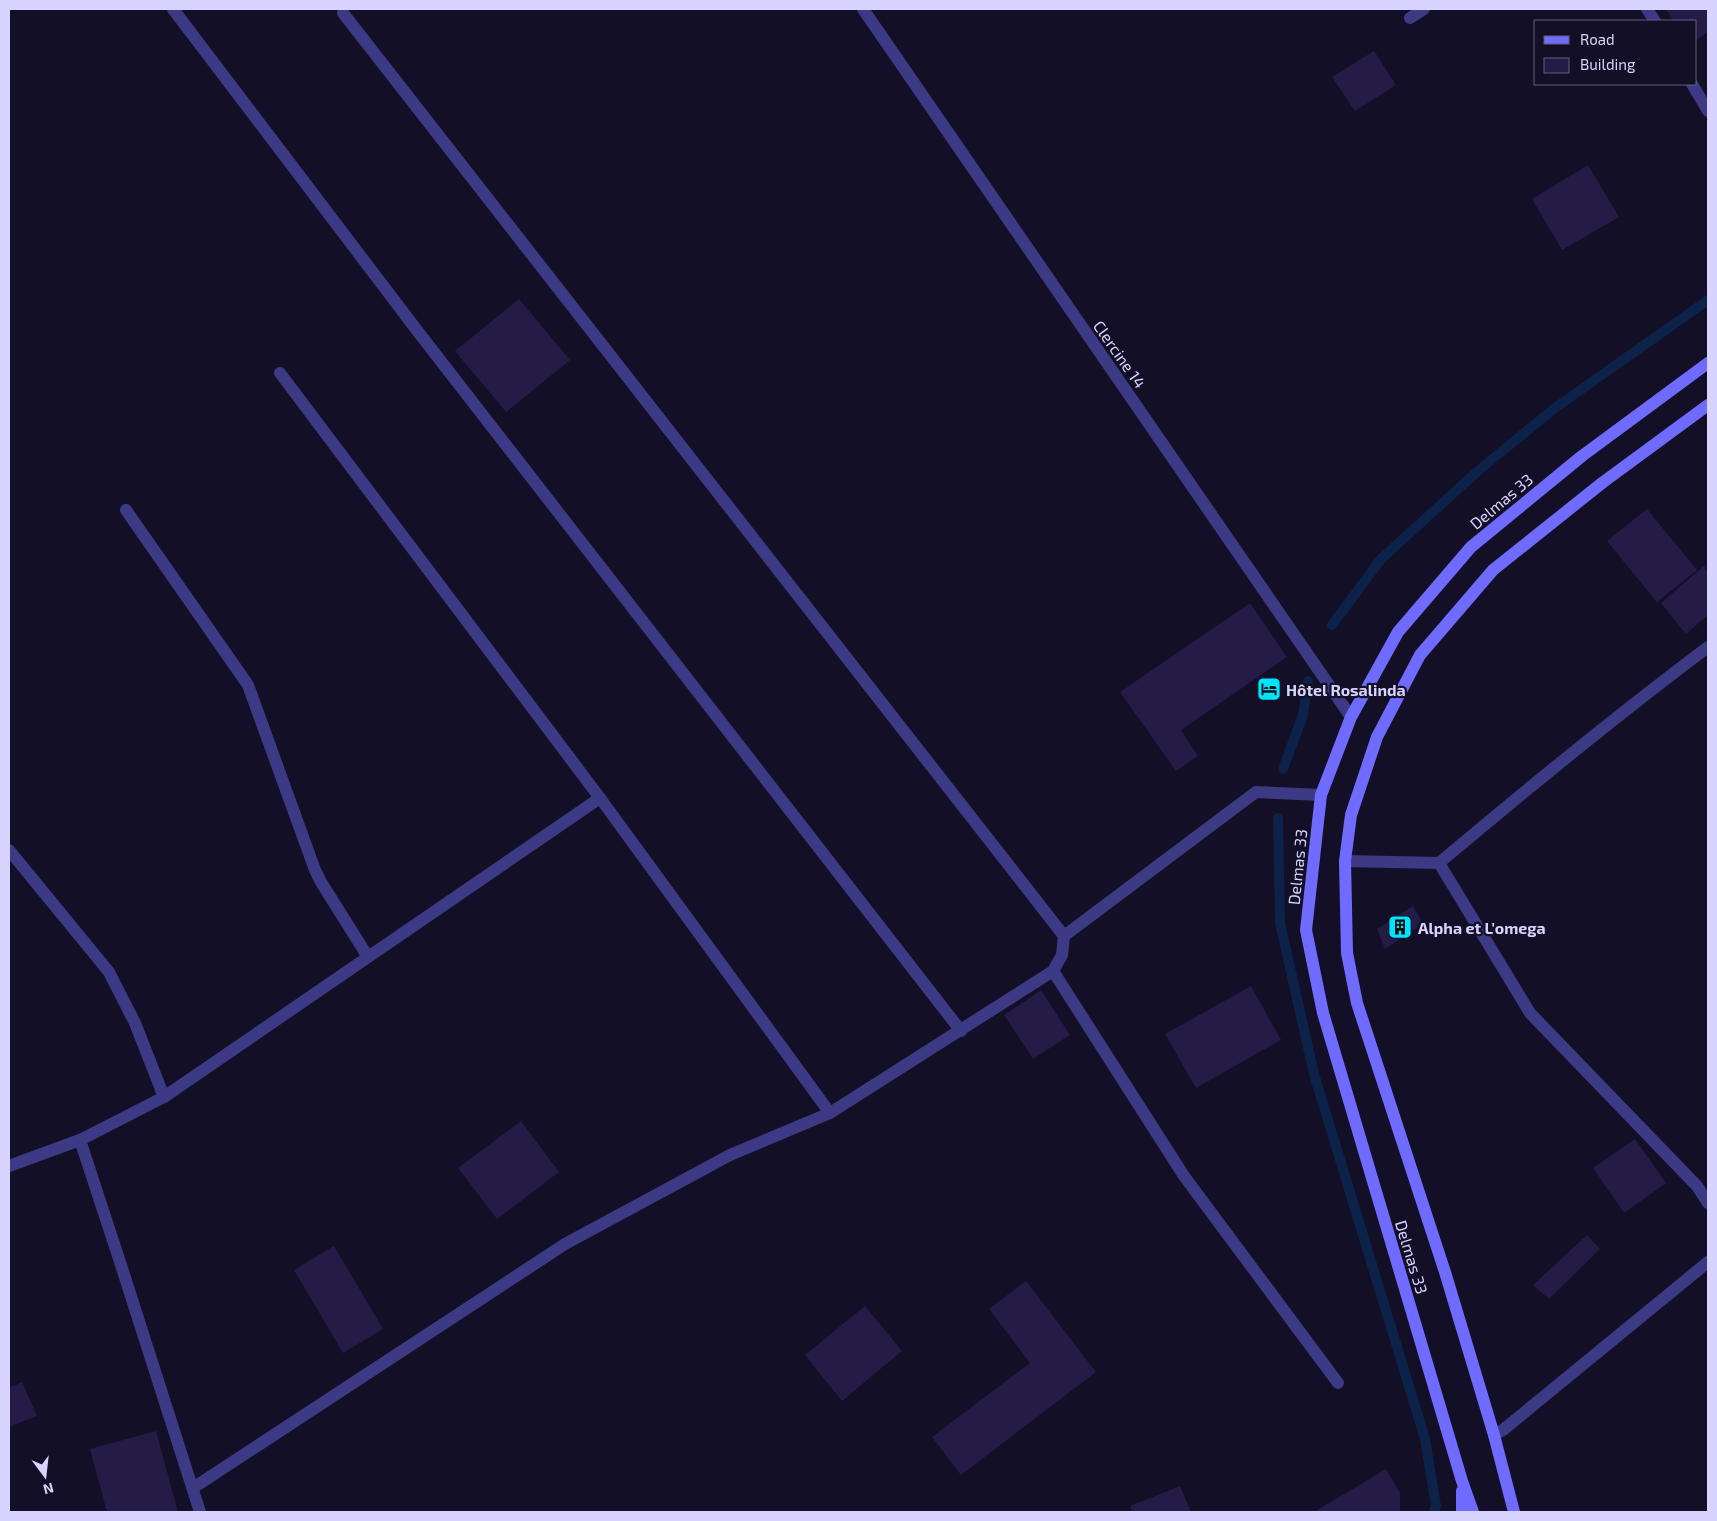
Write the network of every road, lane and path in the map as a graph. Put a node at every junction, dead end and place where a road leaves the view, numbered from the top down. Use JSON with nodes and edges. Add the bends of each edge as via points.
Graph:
{"nodes":[{"id":1,"x":173,"y":9,"type":"edge"},
{"id":2,"x":863,"y":9,"type":"edge"},
{"id":3,"x":1424,"y":9,"type":"edge"},
{"id":4,"x":1648,"y":9,"type":"edge"},
{"id":5,"x":343,"y":13,"type":"dead end"},
{"id":6,"x":1410,"y":18,"type":"dead end"},
{"id":7,"x":1654,"y":20,"type":"edge"},
{"id":8,"x":1693,"y":85,"type":"edge"},
{"id":9,"x":1708,"y":111,"type":"edge"},
{"id":10,"x":1708,"y":363,"type":"edge"},
{"id":11,"x":280,"y":373,"type":"dead end"},
{"id":12,"x":1708,"y":405,"type":"edge"},
{"id":13,"x":126,"y":510,"type":"dead end"},
{"id":14,"x":1708,"y":647,"type":"edge"},
{"id":15,"x":1351,"y":717,"type":"junction"},
{"id":16,"x":1321,"y":795,"type":"junction"},
{"id":17,"x":600,"y":798,"type":"junction"},
{"id":18,"x":9,"y":850,"type":"edge"},
{"id":19,"x":1345,"y":861,"type":"junction"},
{"id":20,"x":1439,"y":864,"type":"junction"},
{"id":21,"x":1064,"y":936,"type":"junction"},
{"id":22,"x":368,"y":957,"type":"junction"},
{"id":23,"x":1053,"y":971,"type":"junction"},
{"id":24,"x":961,"y":1031,"type":"junction"},
{"id":25,"x":164,"y":1097,"type":"junction"},
{"id":26,"x":830,"y":1113,"type":"junction"},
{"id":27,"x":80,"y":1140,"type":"junction"},
{"id":28,"x":9,"y":1166,"type":"edge"},
{"id":29,"x":1708,"y":1178,"type":"edge"},
{"id":30,"x":1697,"y":1186,"type":"junction"},
{"id":31,"x":1708,"y":1203,"type":"edge"},
{"id":32,"x":1708,"y":1262,"type":"edge"},
{"id":33,"x":1338,"y":1383,"type":"dead end"},
{"id":34,"x":1494,"y":1435,"type":"junction"},
{"id":35,"x":1462,"y":1481,"type":"junction"},
{"id":36,"x":193,"y":1488,"type":"junction"},
{"id":37,"x":200,"y":1512,"type":"edge"},
{"id":38,"x":1462,"y":1512,"type":"edge"},
{"id":39,"x":1473,"y":1512,"type":"edge"},
{"id":40,"x":1514,"y":1512,"type":"edge"}],
"edges":[{"from":1,"to":24,"type":"street","via":[[425,341]]},
{"from":2,"to":15,"type":"street","name":"Clercine 14"},
{"from":3,"to":6,"type":"street"},
{"from":4,"to":7,"type":"street"},
{"from":5,"to":21,"type":"street"},
{"from":8,"to":9,"type":"street"},
{"from":10,"to":15,"type":"main road","name":"Delmas 33","via":[[1582,456],[1472,547],[1398,632]]},
{"from":11,"to":17,"type":"street"},
{"from":12,"to":19,"type":"main road","name":"Delmas 33","via":[[1602,483],[1493,570],[1420,655],[1377,737],[1352,815]]},
{"from":13,"to":22,"type":"street","via":[[248,686],[320,882]]},
{"from":14,"to":20,"type":"street"},
{"from":15,"to":16,"type":"main road","name":"Delmas 33"},
{"from":16,"to":21,"type":"street","via":[[1256,792]]},
{"from":16,"to":35,"type":"main road","name":"Delmas 33","via":[[1306,930],[1323,1013]]},
{"from":17,"to":22,"type":"street"},
{"from":17,"to":26,"type":"street"},
{"from":18,"to":25,"type":"street","via":[[109,972],[135,1023]]},
{"from":19,"to":20,"type":"street"},
{"from":19,"to":34,"type":"main road","name":"Delmas 33","via":[[1347,953],[1357,1003],[1445,1272]]},
{"from":20,"to":30,"type":"street","via":[[1530,1013]]},
{"from":21,"to":23,"type":"street","via":[[1062,955]]},
{"from":22,"to":25,"type":"street"},
{"from":23,"to":24,"type":"street"},
{"from":23,"to":33,"type":"street","via":[[1184,1176]]},
{"from":24,"to":26,"type":"street"},
{"from":25,"to":27,"type":"street"},
{"from":26,"to":36,"type":"street","via":[[730,1155],[565,1244]]},
{"from":27,"to":28,"type":"street"},
{"from":27,"to":36,"type":"street"},
{"from":29,"to":30,"type":"street"},
{"from":30,"to":31,"type":"street"},
{"from":32,"to":34,"type":"street"},
{"from":34,"to":40,"type":"main road","name":"Delmas 33"},
{"from":35,"to":38,"type":"main road"},
{"from":35,"to":39,"type":"main road","name":"Delmas 33"},
{"from":36,"to":37,"type":"street"}]}
